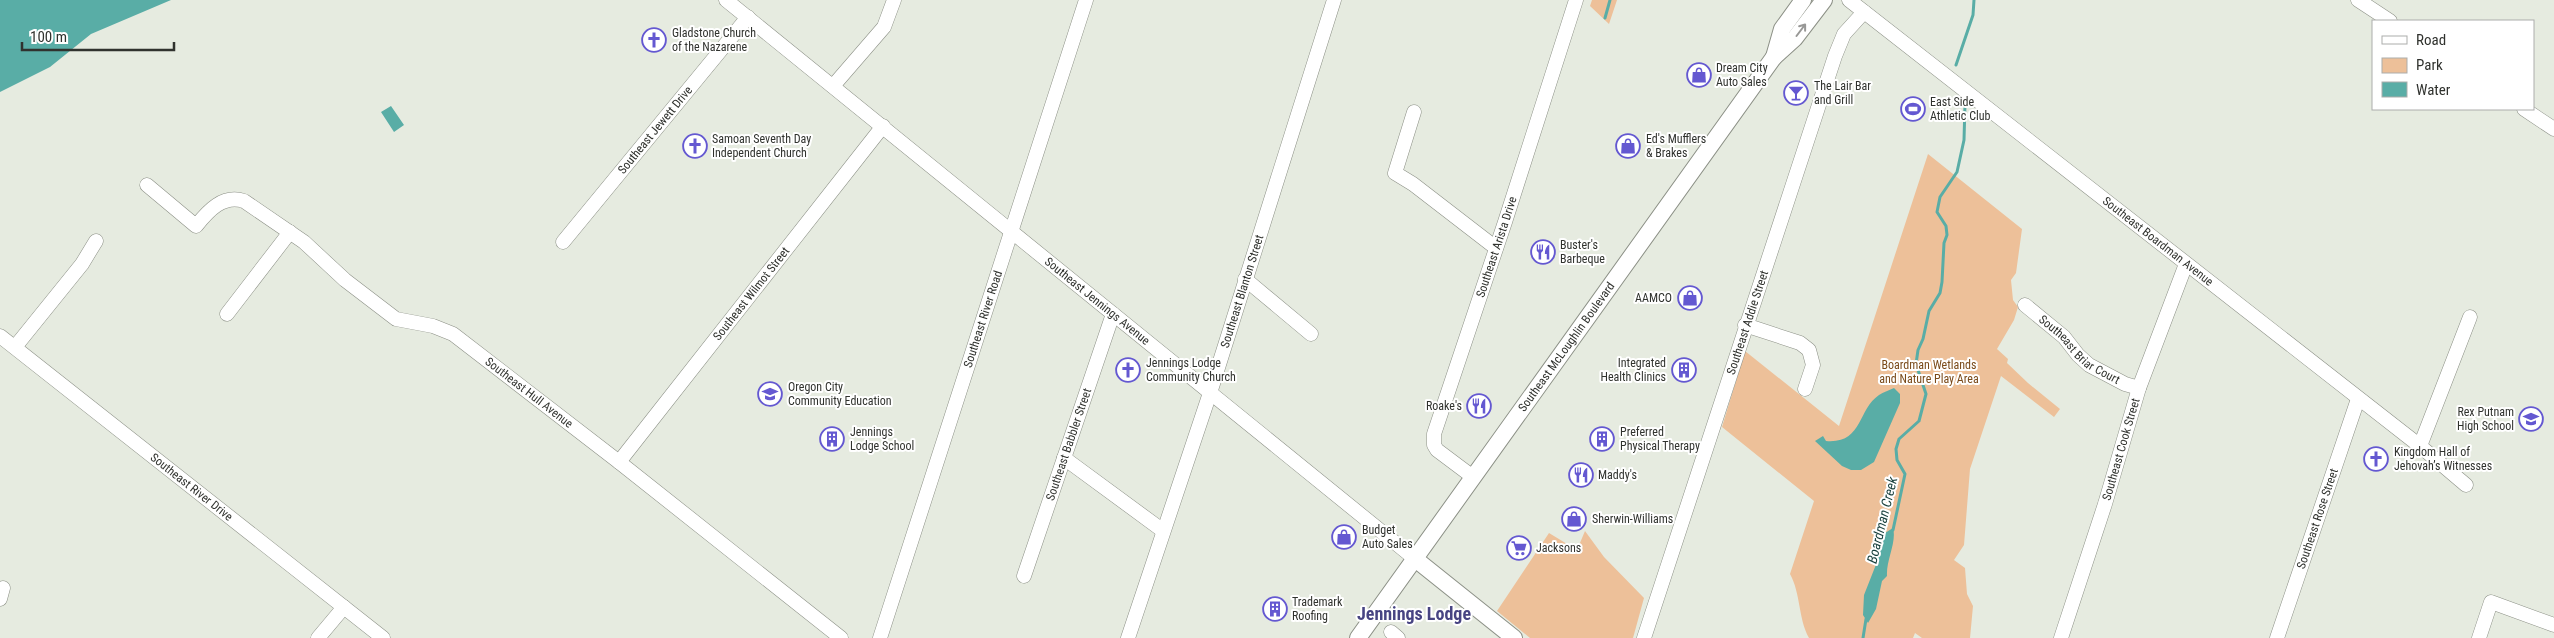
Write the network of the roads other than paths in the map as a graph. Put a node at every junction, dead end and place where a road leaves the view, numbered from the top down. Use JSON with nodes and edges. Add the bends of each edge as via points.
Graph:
{"nodes":[{"id":1,"x":726,"y":0,"type":"edge"},
{"id":2,"x":894,"y":0,"type":"edge"},
{"id":3,"x":1086,"y":0,"type":"edge"},
{"id":4,"x":1334,"y":0,"type":"edge"},
{"id":5,"x":1576,"y":0,"type":"edge"},
{"id":6,"x":1803,"y":0,"type":"edge"},
{"id":7,"x":1824,"y":0,"type":"edge"},
{"id":8,"x":1849,"y":0,"type":"edge"},
{"id":9,"x":2358,"y":0,"type":"edge"},
{"id":10,"x":1864,"y":12,"type":"junction"},
{"id":11,"x":748,"y":17,"type":"junction"},
{"id":12,"x":2388,"y":20,"type":"edge"},
{"id":13,"x":1774,"y":56,"type":"junction"},
{"id":14,"x":833,"y":86,"type":"junction"},
{"id":15,"x":2526,"y":110,"type":"edge"},
{"id":16,"x":1414,"y":112,"type":"dead end"},
{"id":17,"x":883,"y":126,"type":"junction"},
{"id":18,"x":2554,"y":129,"type":"edge"},
{"id":19,"x":147,"y":184,"type":"dead end"},
{"id":20,"x":290,"y":232,"type":"junction"},
{"id":21,"x":1012,"y":232,"type":"junction"},
{"id":22,"x":96,"y":241,"type":"dead end"},
{"id":23,"x":563,"y":242,"type":"dead end"},
{"id":24,"x":1496,"y":248,"type":"junction"},
{"id":25,"x":2186,"y":264,"type":"junction"},
{"id":26,"x":1245,"y":280,"type":"junction"},
{"id":27,"x":2025,"y":305,"type":"dead end"},
{"id":28,"x":227,"y":314,"type":"dead end"},
{"id":29,"x":1113,"y":314,"type":"junction"},
{"id":30,"x":2470,"y":317,"type":"dead end"},
{"id":31,"x":1745,"y":325,"type":"junction"},
{"id":32,"x":1311,"y":334,"type":"dead end"},
{"id":33,"x":0,"y":336,"type":"edge"},
{"id":34,"x":15,"y":347,"type":"junction"},
{"id":35,"x":2139,"y":388,"type":"junction"},
{"id":36,"x":1804,"y":389,"type":"dead end"},
{"id":37,"x":1210,"y":393,"type":"junction"},
{"id":38,"x":2358,"y":399,"type":"junction"},
{"id":39,"x":2420,"y":446,"type":"junction"},
{"id":40,"x":1064,"y":458,"type":"junction"},
{"id":41,"x":619,"y":462,"type":"junction"},
{"id":42,"x":1473,"y":477,"type":"junction"},
{"id":43,"x":2466,"y":485,"type":"dead end"},
{"id":44,"x":1162,"y":530,"type":"junction"},
{"id":45,"x":1414,"y":558,"type":"junction"},
{"id":46,"x":1024,"y":576,"type":"dead end"},
{"id":47,"x":344,"y":607,"type":"junction"},
{"id":48,"x":2554,"y":625,"type":"edge"},
{"id":49,"x":318,"y":638,"type":"edge"},
{"id":50,"x":383,"y":638,"type":"edge"},
{"id":51,"x":842,"y":638,"type":"edge"},
{"id":52,"x":880,"y":638,"type":"edge"},
{"id":53,"x":1128,"y":638,"type":"edge"},
{"id":54,"x":1358,"y":638,"type":"edge"},
{"id":55,"x":1514,"y":638,"type":"edge"},
{"id":56,"x":1644,"y":638,"type":"edge"},
{"id":57,"x":2061,"y":638,"type":"edge"},
{"id":58,"x":2277,"y":638,"type":"edge"},
{"id":59,"x":2479,"y":638,"type":"edge"}],
"edges":[{"from":1,"to":11,"type":"street","name":"Southeast Jennings Avenue"},
{"from":2,"to":14,"type":"street","via":[[884,27]]},
{"from":3,"to":21,"type":"street","name":"Southeast River Road"},
{"from":4,"to":26,"type":"street","name":"Southeast Blanton Street"},
{"from":5,"to":24,"type":"street","name":"Southeast Arista Drive"},
{"from":6,"to":13,"type":"main road","name":"Southeast McLoughlin Boulevard","via":[[1782,29]]},
{"from":13,"to":7,"type":"main road","name":"Southeast McLoughlin Boulevard","one_way":true,"via":[[1795,38]]},
{"from":8,"to":10,"type":"street","name":"Southeast Boardman Avenue"},
{"from":9,"to":12,"type":"street"},
{"from":10,"to":25,"type":"street","name":"Southeast Boardman Avenue"},
{"from":10,"to":31,"type":"street","name":"Southeast Addie Street","via":[[1840,42]]},
{"from":11,"to":14,"type":"street","name":"Southeast Jennings Avenue"},
{"from":11,"to":23,"type":"street","name":"Southeast Jewett Drive"},
{"from":13,"to":42,"type":"main road","name":"Southeast McLoughlin Boulevard"},
{"from":14,"to":17,"type":"street","name":"Southeast Jennings Avenue"},
{"from":15,"to":18,"type":"street"},
{"from":16,"to":24,"type":"street","via":[[1395,173]]},
{"from":17,"to":21,"type":"street","name":"Southeast Jennings Avenue"},
{"from":17,"to":41,"type":"street","name":"Southeast Wilmot Street"},
{"from":19,"to":20,"type":"street","name":"Southeast Hull Avenue","via":[[196,226],[212,208],[236,199]]},
{"from":20,"to":28,"type":"street"},
{"from":20,"to":41,"type":"street","name":"Southeast Hull Avenue","via":[[396,319],[433,326],[453,334]]},
{"from":21,"to":29,"type":"street","name":"Southeast Jennings Avenue"},
{"from":21,"to":52,"type":"street","name":"Southeast River Road"},
{"from":22,"to":34,"type":"street","via":[[82,264]]},
{"from":24,"to":42,"type":"street","name":"Southeast Arista Drive","via":[[1433,440],[1442,456]]},
{"from":25,"to":35,"type":"street","name":"Southeast Cook Street"},
{"from":25,"to":38,"type":"street","name":"Southeast Boardman Avenue"},
{"from":26,"to":32,"type":"street"},
{"from":26,"to":37,"type":"street","name":"Southeast Blanton Street"},
{"from":27,"to":35,"type":"street","name":"Southeast Briar Court","via":[[2064,337],[2089,364]]},
{"from":29,"to":37,"type":"street","name":"Southeast Jennings Avenue"},
{"from":29,"to":40,"type":"street","name":"Southeast Babbler Street"},
{"from":30,"to":39,"type":"street"},
{"from":31,"to":36,"type":"street","via":[[1810,350],[1812,365]]},
{"from":31,"to":56,"type":"street","name":"Southeast Addie Street"},
{"from":33,"to":34,"type":"street","name":"Southeast River Drive"},
{"from":34,"to":47,"type":"street","name":"Southeast River Drive"},
{"from":35,"to":57,"type":"street","name":"Southeast Cook Street"},
{"from":37,"to":44,"type":"street","name":"Southeast Blanton Street"},
{"from":37,"to":45,"type":"street","name":"Southeast Jennings Avenue"},
{"from":38,"to":39,"type":"street","name":"Southeast Boardman Avenue"},
{"from":38,"to":58,"type":"street","name":"Southeast Rose Street"},
{"from":39,"to":43,"type":"street","name":"Southeast Boardman Avenue"},
{"from":40,"to":44,"type":"street"},
{"from":40,"to":46,"type":"street","name":"Southeast Babbler Street"},
{"from":41,"to":51,"type":"street","name":"Southeast Hull Avenue"},
{"from":42,"to":45,"type":"main road","name":"Southeast McLoughlin Boulevard"},
{"from":44,"to":53,"type":"street","name":"Southeast Blanton Street"},
{"from":45,"to":54,"type":"main road","name":"Southeast McLoughlin Boulevard"},
{"from":45,"to":55,"type":"main road","name":"Southeast Jennings Avenue"},
{"from":47,"to":49,"type":"street"},
{"from":47,"to":50,"type":"street","name":"Southeast River Drive"},
{"from":48,"to":59,"type":"street","via":[[2491,602]]}]}
